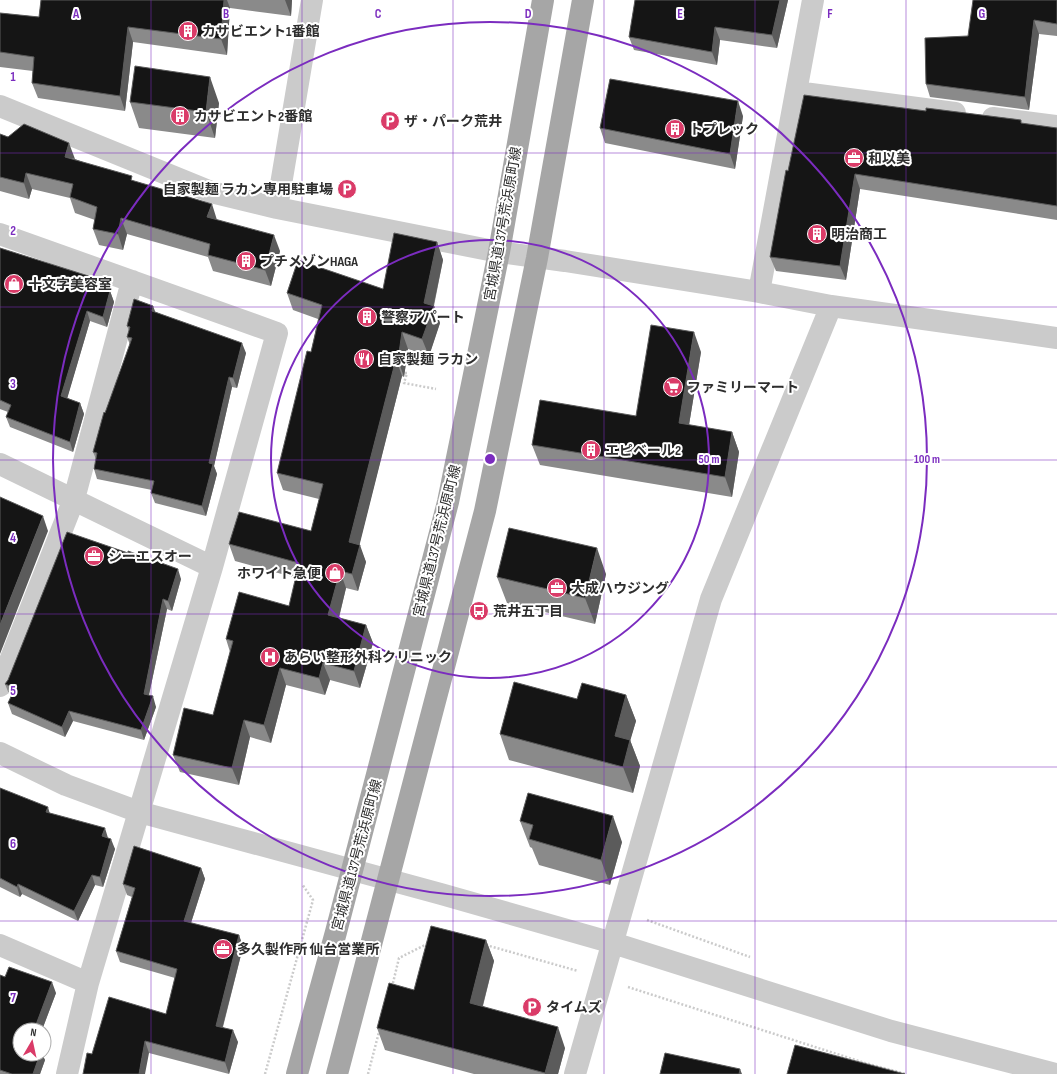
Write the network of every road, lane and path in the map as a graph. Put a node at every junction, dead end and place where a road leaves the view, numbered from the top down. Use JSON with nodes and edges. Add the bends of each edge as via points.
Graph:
{"nodes":[{"id":1,"x":312,"y":0,"type":"edge"},
{"id":2,"x":543,"y":0,"type":"edge"},
{"id":3,"x":583,"y":0,"type":"edge"},
{"id":4,"x":813,"y":0,"type":"edge"},
{"id":5,"x":796,"y":92,"type":"junction"},
{"id":6,"x":0,"y":106,"type":"edge"},
{"id":7,"x":1057,"y":126,"type":"edge"},
{"id":8,"x":277,"y":208,"type":"junction"},
{"id":9,"x":0,"y":234,"type":"edge"},
{"id":10,"x":499,"y":252,"type":"junction"},
{"id":11,"x":537,"y":258,"type":"junction"},
{"id":12,"x":132,"y":281,"type":"junction"},
{"id":13,"x":759,"y":292,"type":"junction"},
{"id":14,"x":831,"y":306,"type":"junction"},
{"id":15,"x":1057,"y":338,"type":"edge"},
{"id":16,"x":405,"y":373,"type":"dead end"},
{"id":17,"x":436,"y":389,"type":"dead end"},
{"id":18,"x":0,"y":464,"type":"edge"},
{"id":19,"x":74,"y":499,"type":"junction"},
{"id":20,"x":212,"y":567,"type":"junction"},
{"id":21,"x":0,"y":686,"type":"edge"},
{"id":22,"x":0,"y":754,"type":"edge"},
{"id":23,"x":139,"y":812,"type":"junction"},
{"id":24,"x":352,"y":871,"type":"junction"},
{"id":25,"x":298,"y":880,"type":"dead end"},
{"id":26,"x":387,"y":880,"type":"junction"},
{"id":27,"x":429,"y":943,"type":"edge"},
{"id":28,"x":613,"y":943,"type":"junction"},
{"id":29,"x":485,"y":944,"type":"edge"},
{"id":30,"x":0,"y":945,"type":"edge"},
{"id":31,"x":582,"y":972,"type":"dead end"},
{"id":32,"x":88,"y":984,"type":"junction"},
{"id":33,"x":627,"y":987,"type":"dead end"},
{"id":34,"x":391,"y":989,"type":"edge"},
{"id":35,"x":381,"y":1028,"type":"edge"},
{"id":36,"x":68,"y":1074,"type":"edge"},
{"id":37,"x":265,"y":1074,"type":"edge"},
{"id":38,"x":297,"y":1074,"type":"edge"},
{"id":39,"x":337,"y":1074,"type":"edge"},
{"id":40,"x":368,"y":1074,"type":"edge"},
{"id":41,"x":575,"y":1074,"type":"edge"},
{"id":42,"x":906,"y":1074,"type":"edge"},
{"id":43,"x":1056,"y":1074,"type":"edge"}],
"edges":[{"from":1,"to":8,"type":"street"},
{"from":2,"to":10,"type":"main road","name":"宮城県道137号荒浜原町線"},
{"from":3,"to":11,"type":"main road"},
{"from":4,"to":5,"type":"street"},
{"from":5,"to":7,"type":"street"},
{"from":5,"to":13,"type":"street"},
{"from":6,"to":8,"type":"street","via":[[211,192]]},
{"from":8,"to":10,"type":"street"},
{"from":9,"to":12,"type":"street"},
{"from":10,"to":11,"type":"street"},
{"from":10,"to":24,"type":"main road","name":"宮城県道137号荒浜原町線","via":[[448,502]]},
{"from":11,"to":13,"type":"street"},
{"from":11,"to":26,"type":"main road","via":[[485,511]]},
{"from":12,"to":19,"type":"street"},
{"from":12,"to":20,"type":"street","via":[[277,333]]},
{"from":13,"to":14,"type":"street"},
{"from":14,"to":15,"type":"street"},
{"from":14,"to":28,"type":"street","via":[[711,599]]},
{"from":16,"to":17,"type":"path","via":[[404,383]]},
{"from":18,"to":19,"type":"street"},
{"from":19,"to":20,"type":"street"},
{"from":19,"to":21,"type":"street"},
{"from":20,"to":23,"type":"street"},
{"from":22,"to":23,"type":"street","via":[[66,785]]},
{"from":23,"to":24,"type":"street"},
{"from":23,"to":32,"type":"street"},
{"from":24,"to":26,"type":"street"},
{"from":24,"to":38,"type":"main road","name":"宮城県道137号荒浜原町線"},
{"from":25,"to":37,"type":"path","via":[[313,900]]},
{"from":26,"to":28,"type":"street"},
{"from":26,"to":39,"type":"main road"},
{"from":27,"to":34,"type":"path","via":[[399,958]]},
{"from":28,"to":41,"type":"street"},
{"from":28,"to":43,"type":"street","via":[[891,1031]]},
{"from":29,"to":31,"type":"path"},
{"from":30,"to":32,"type":"street"},
{"from":32,"to":36,"type":"street"},
{"from":33,"to":42,"type":"path"},
{"from":35,"to":40,"type":"path"}]}
